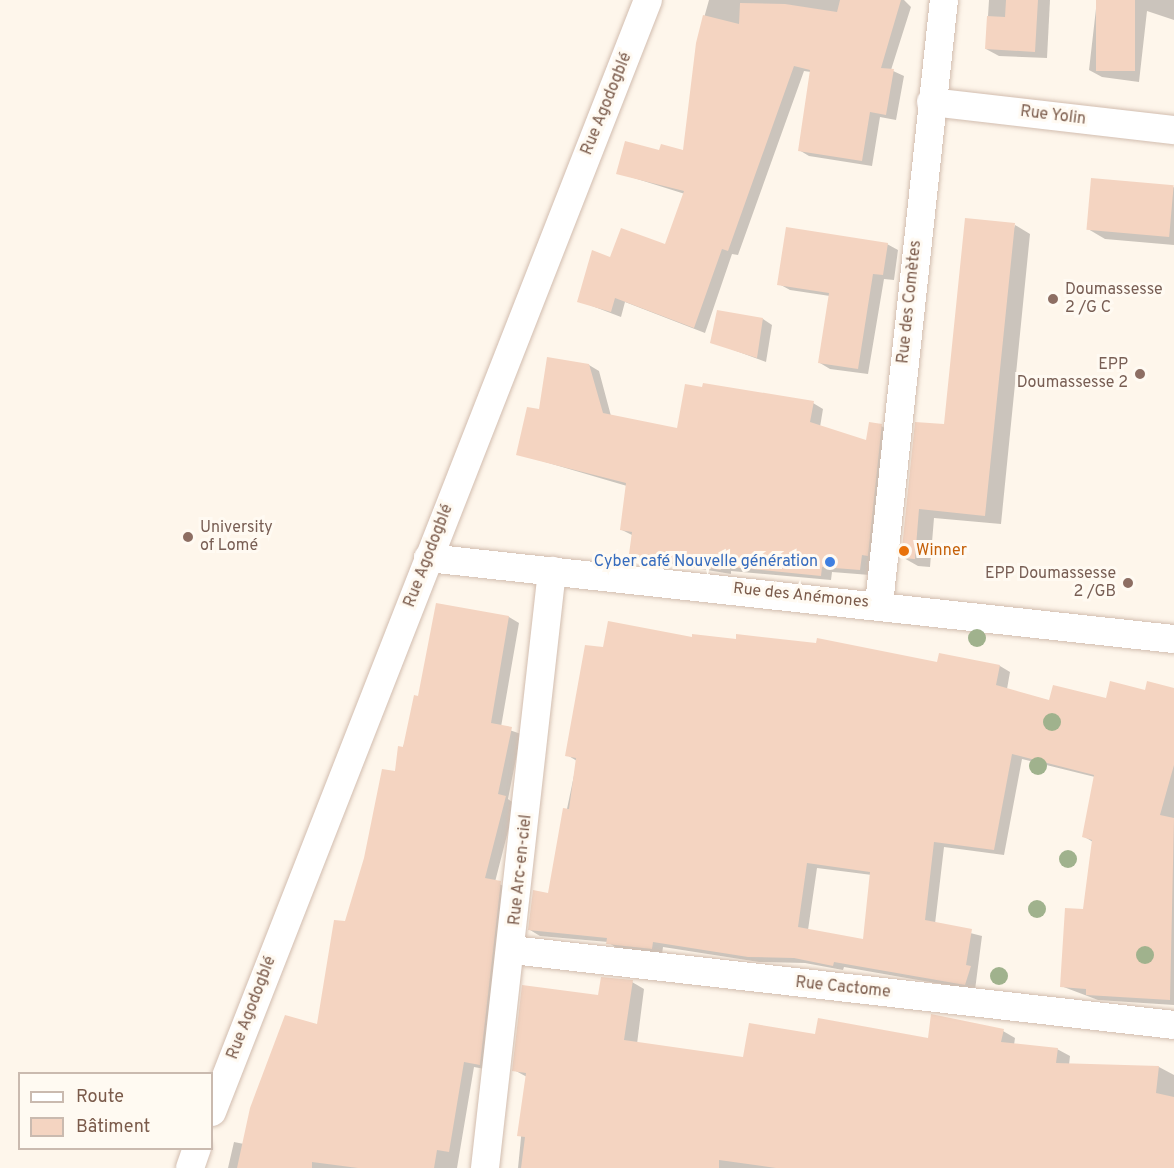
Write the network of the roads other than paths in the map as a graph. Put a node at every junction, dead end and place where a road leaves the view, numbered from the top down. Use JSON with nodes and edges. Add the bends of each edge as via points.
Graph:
{"nodes":[{"id":1,"x":648,"y":0,"type":"edge"},
{"id":2,"x":944,"y":0,"type":"edge"},
{"id":3,"x":931,"y":102,"type":"junction"},
{"id":4,"x":1174,"y":130,"type":"edge"},
{"id":5,"x":428,"y":558,"type":"junction"},
{"id":6,"x":552,"y":571,"type":"junction"},
{"id":7,"x":879,"y":604,"type":"junction"},
{"id":8,"x":1174,"y":639,"type":"edge"},
{"id":9,"x":512,"y":950,"type":"junction"},
{"id":10,"x":1174,"y":1025,"type":"edge"},
{"id":11,"x":213,"y":1109,"type":"edge"},
{"id":12,"x":197,"y":1150,"type":"edge"},
{"id":13,"x":190,"y":1168,"type":"edge"},
{"id":14,"x":485,"y":1168,"type":"edge"}],
"edges":[{"from":1,"to":5,"type":"street","name":"Rue Agodogblé"},
{"from":2,"to":3,"type":"street","name":"Rue des Comètes"},
{"from":3,"to":4,"type":"street","name":"Rue Yolin"},
{"from":3,"to":7,"type":"street","name":"Rue des Comètes"},
{"from":5,"to":6,"type":"street","name":"Rue des Anémones"},
{"from":5,"to":11,"type":"street","name":"Rue Agodogblé"},
{"from":6,"to":7,"type":"street","name":"Rue des Anémones"},
{"from":6,"to":9,"type":"street","name":"Rue Arc-en-ciel"},
{"from":7,"to":8,"type":"street","name":"Rue des Anémones"},
{"from":9,"to":10,"type":"street","name":"Rue Cactome"},
{"from":9,"to":14,"type":"street","name":"Rue Arc-en-ciel"},
{"from":12,"to":13,"type":"street"}]}
